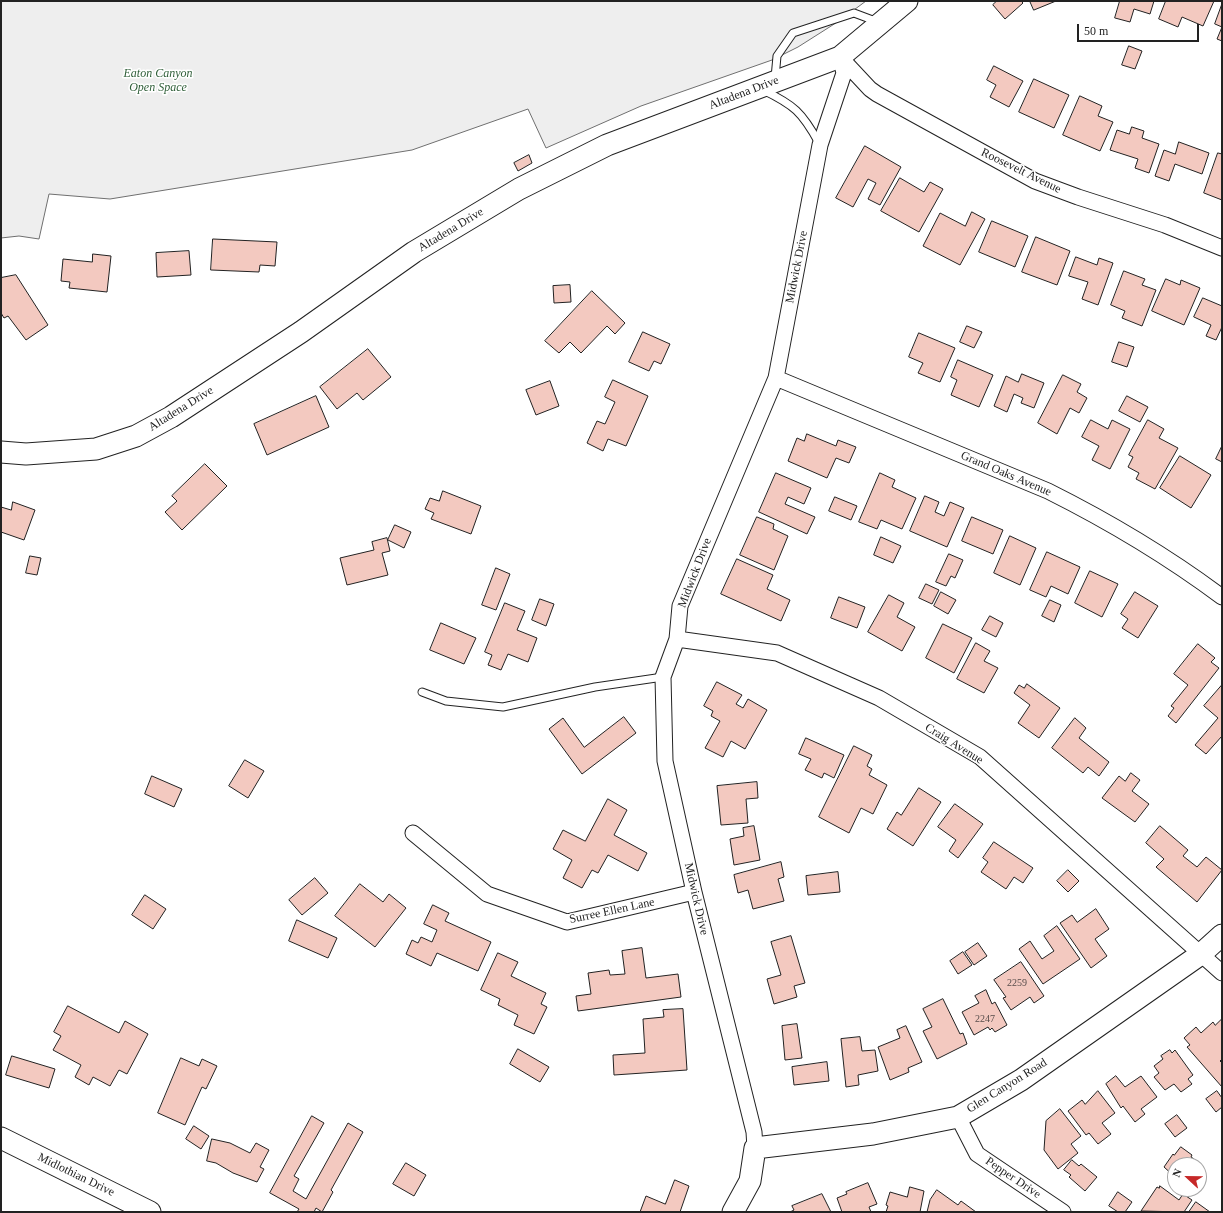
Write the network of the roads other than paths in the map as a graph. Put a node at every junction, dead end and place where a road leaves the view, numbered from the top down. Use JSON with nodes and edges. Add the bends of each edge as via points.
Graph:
{"nodes":[{"id":1,"x":907,"y":1,"type":"edge"},
{"id":2,"x":882,"y":23,"type":"junction"},
{"id":3,"x":840,"y":57,"type":"junction"},
{"id":4,"x":766,"y":84,"type":"junction"},
{"id":5,"x":820,"y":145,"type":"junction"},
{"id":6,"x":1222,"y":248,"type":"edge"},
{"id":7,"x":776,"y":378,"type":"junction"},
{"id":8,"x":1,"y":452,"type":"edge"},
{"id":9,"x":1222,"y":597,"type":"edge"},
{"id":10,"x":677,"y":639,"type":"junction"},
{"id":11,"x":663,"y":677,"type":"junction"},
{"id":12,"x":422,"y":692,"type":"dead end"},
{"id":13,"x":413,"y":833,"type":"dead end"},
{"id":14,"x":694,"y":892,"type":"junction"},
{"id":15,"x":1222,"y":935,"type":"edge"},
{"id":16,"x":1201,"y":954,"type":"junction"},
{"id":17,"x":1222,"y":973,"type":"edge"},
{"id":18,"x":958,"y":1117,"type":"junction"},
{"id":19,"x":1,"y":1138,"type":"edge"},
{"id":20,"x":755,"y":1148,"type":"junction"},
{"id":21,"x":150,"y":1212,"type":"edge"},
{"id":22,"x":733,"y":1212,"type":"edge"},
{"id":23,"x":1063,"y":1212,"type":"edge"}],
"edges":[{"from":1,"to":2,"type":"main road","name":"Altadena Drive"},
{"from":2,"to":3,"type":"main road","name":"Altadena Drive"},
{"from":2,"to":4,"type":"lane","via":[[854,13],[793,33],[777,56]]},
{"from":3,"to":4,"type":"main road","name":"Altadena Drive"},
{"from":3,"to":5,"type":"street","name":"Midwick Drive","via":[[844,73]]},
{"from":3,"to":6,"type":"street","name":"Roosevelt Avenue","via":[[877,94],[1019,173],[1071,195],[1165,225]]},
{"from":4,"to":5,"type":"lane","via":[[807,121]]},
{"from":4,"to":8,"type":"main road","name":"Altadena Drive","via":[[607,145],[519,189],[414,252],[301,332],[171,417],[136,436],[96,449],[26,454]]},
{"from":5,"to":7,"type":"street","name":"Midwick Drive"},
{"from":7,"to":9,"type":"street","name":"Grand Oaks Avenue","via":[[1048,491],[1085,509],[1157,551]]},
{"from":7,"to":10,"type":"street","name":"Midwick Drive","via":[[680,606]]},
{"from":10,"to":11,"type":"street","name":"Midwick Drive"},
{"from":10,"to":16,"type":"street","name":"Craig Avenue","via":[[777,653],[879,698],[980,757]]},
{"from":11,"to":12,"type":"lane","via":[[595,687],[503,707],[446,701]]},
{"from":11,"to":14,"type":"street","name":"Midwick Drive","via":[[665,761]]},
{"from":13,"to":14,"type":"street","name":"Surree Ellen Lane","via":[[487,894],[567,922]]},
{"from":14,"to":20,"type":"street","name":"Midwick Drive","via":[[754,1132]]},
{"from":15,"to":16,"type":"main road","name":"Glen Canyon Road"},
{"from":16,"to":17,"type":"street","name":"Craig Avenue"},
{"from":16,"to":18,"type":"main road","name":"Glen Canyon Road","via":[[1021,1080]]},
{"from":18,"to":20,"type":"main road","name":"Glen Canyon Road","via":[[873,1134]]},
{"from":18,"to":23,"type":"street","name":"Pepper Drive","via":[[977,1154]]},
{"from":19,"to":21,"type":"main road","name":"Midlothian Drive"},
{"from":20,"to":22,"type":"main road","name":"Midwick Drive","via":[[750,1181]]}]}
